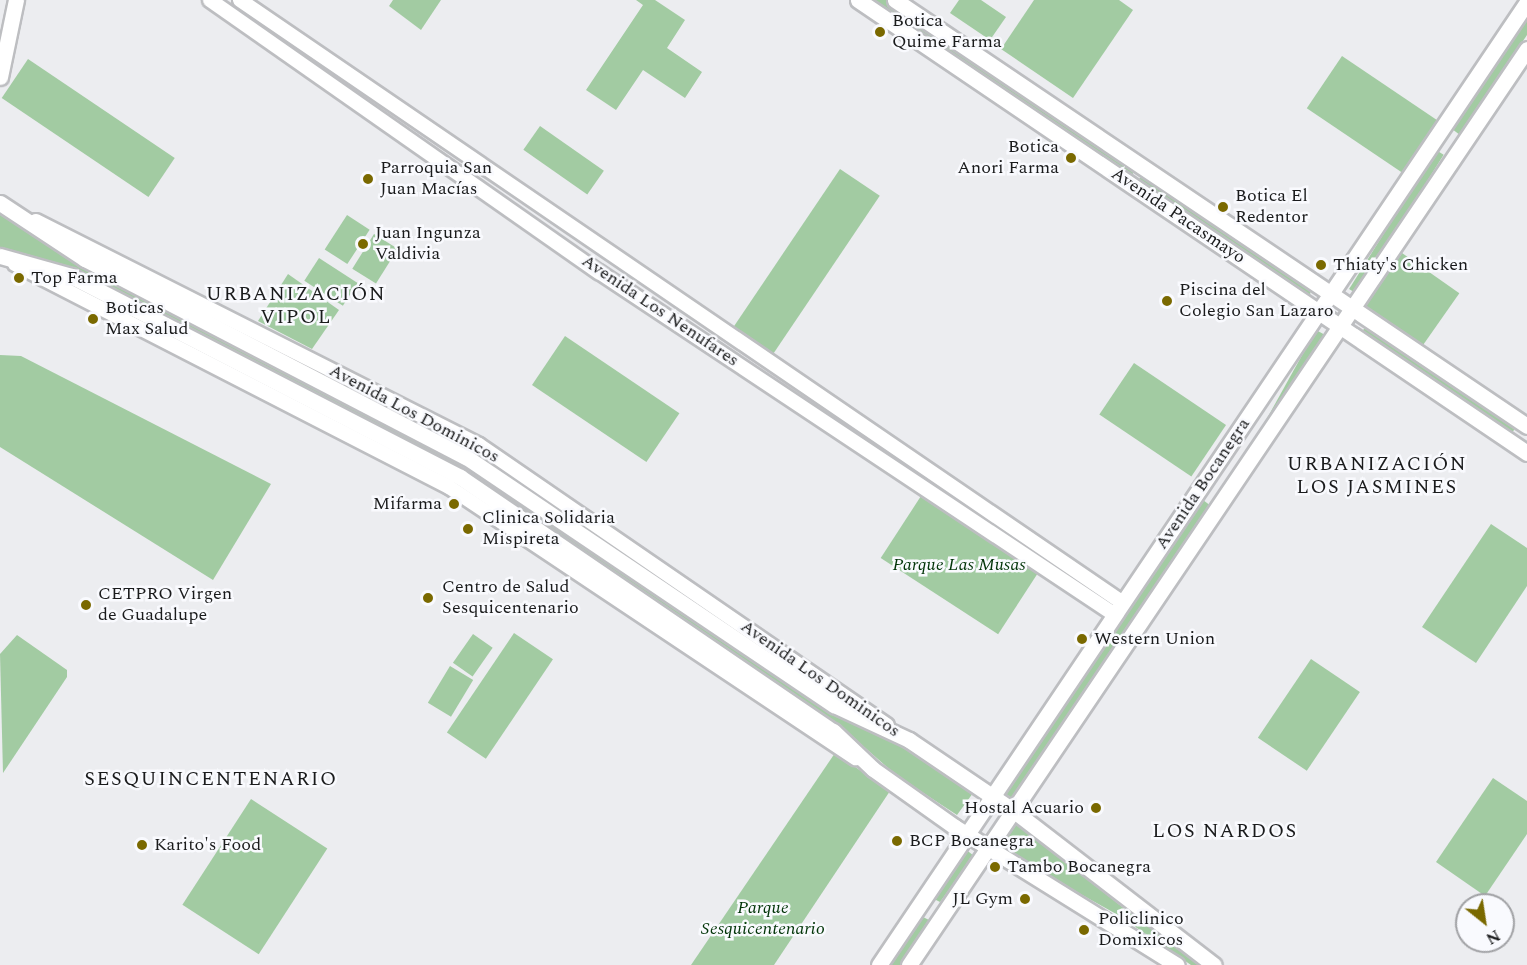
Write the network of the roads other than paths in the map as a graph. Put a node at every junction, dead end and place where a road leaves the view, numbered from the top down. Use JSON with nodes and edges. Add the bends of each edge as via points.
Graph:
{"nodes":[{"id":1,"x":16,"y":0,"type":"edge"},
{"id":2,"x":210,"y":0,"type":"edge"},
{"id":3,"x":240,"y":0,"type":"edge"},
{"id":4,"x":858,"y":0,"type":"edge"},
{"id":5,"x":895,"y":0,"type":"edge"},
{"id":6,"x":1527,"y":2,"type":"edge"},
{"id":7,"x":1527,"y":49,"type":"edge"},
{"id":8,"x":0,"y":77,"type":"edge"},
{"id":9,"x":1014,"y":81,"type":"junction"},
{"id":10,"x":1003,"y":98,"type":"junction"},
{"id":11,"x":0,"y":203,"type":"edge"},
{"id":12,"x":0,"y":256,"type":"edge"},
{"id":13,"x":1332,"y":294,"type":"junction"},
{"id":14,"x":1351,"y":306,"type":"junction"},
{"id":15,"x":1320,"y":311,"type":"junction"},
{"id":16,"x":1340,"y":324,"type":"junction"},
{"id":17,"x":1527,"y":426,"type":"edge"},
{"id":18,"x":1527,"y":453,"type":"edge"},
{"id":19,"x":1119,"y":609,"type":"junction"},
{"id":20,"x":992,"y":796,"type":"junction"},
{"id":21,"x":1014,"y":811,"type":"junction"},
{"id":22,"x":966,"y":834,"type":"junction"},
{"id":23,"x":988,"y":848,"type":"junction"},
{"id":24,"x":879,"y":965,"type":"edge"},
{"id":25,"x":909,"y":965,"type":"edge"},
{"id":26,"x":1176,"y":965,"type":"edge"},
{"id":27,"x":1214,"y":965,"type":"edge"}],
"edges":[{"from":1,"to":8,"type":"main road"},
{"from":2,"to":19,"type":"street","name":"Avenida Los Nenufares","via":[[599,272]]},
{"from":3,"to":19,"type":"street","name":"Avenida Los Nenufares"},
{"from":4,"to":10,"type":"main road","name":"Avenida Pacasmayo"},
{"from":5,"to":9,"type":"main road","name":"Avenida Pacasmayo"},
{"from":6,"to":13,"type":"main road","name":"Avenida Bocanegra"},
{"from":7,"to":14,"type":"main road","name":"Avenida Bocanegra"},
{"from":9,"to":10,"type":"main road"},
{"from":9,"to":13,"type":"main road","name":"Avenida Pacasmayo"},
{"from":10,"to":15,"type":"main road","name":"Avenida Pacasmayo"},
{"from":11,"to":20,"type":"main road","name":"Avenida Los Dominicos","via":[[85,259],[466,457],[834,705],[909,740]]},
{"from":12,"to":22,"type":"main road","name":"Avenida Los Dominicos","via":[[71,276],[438,464],[824,725],[873,769]]},
{"from":13,"to":14,"type":"main road","name":"Avenida Pacasmayo"},
{"from":13,"to":15,"type":"main road","name":"Avenida Bocanegra"},
{"from":14,"to":16,"type":"main road","name":"Avenida Bocanegra"},
{"from":14,"to":17,"type":"main road","name":"Avenida Pacasmayo"},
{"from":15,"to":16,"type":"main road","name":"Avenida Pacasmayo"},
{"from":15,"to":19,"type":"main road","name":"Avenida Bocanegra"},
{"from":16,"to":18,"type":"main road","name":"Avenida Pacasmayo"},
{"from":16,"to":21,"type":"main road","name":"Avenida Bocanegra"},
{"from":19,"to":20,"type":"main road","name":"Avenida Bocanegra"},
{"from":20,"to":21,"type":"main road","name":"Avenida Los Dominicos"},
{"from":20,"to":22,"type":"main road","name":"Avenida Bocanegra"},
{"from":21,"to":23,"type":"main road","name":"Avenida Bocanegra"},
{"from":21,"to":27,"type":"main road","name":"Avenida Los Dominicos"},
{"from":22,"to":23,"type":"main road","name":"Avenida Los Dominicos"},
{"from":22,"to":24,"type":"main road","name":"Avenida Bocanegra"},
{"from":23,"to":25,"type":"main road","name":"Avenida Bocanegra"},
{"from":23,"to":26,"type":"main road","name":"Avenida Los Dominicos"}]}
